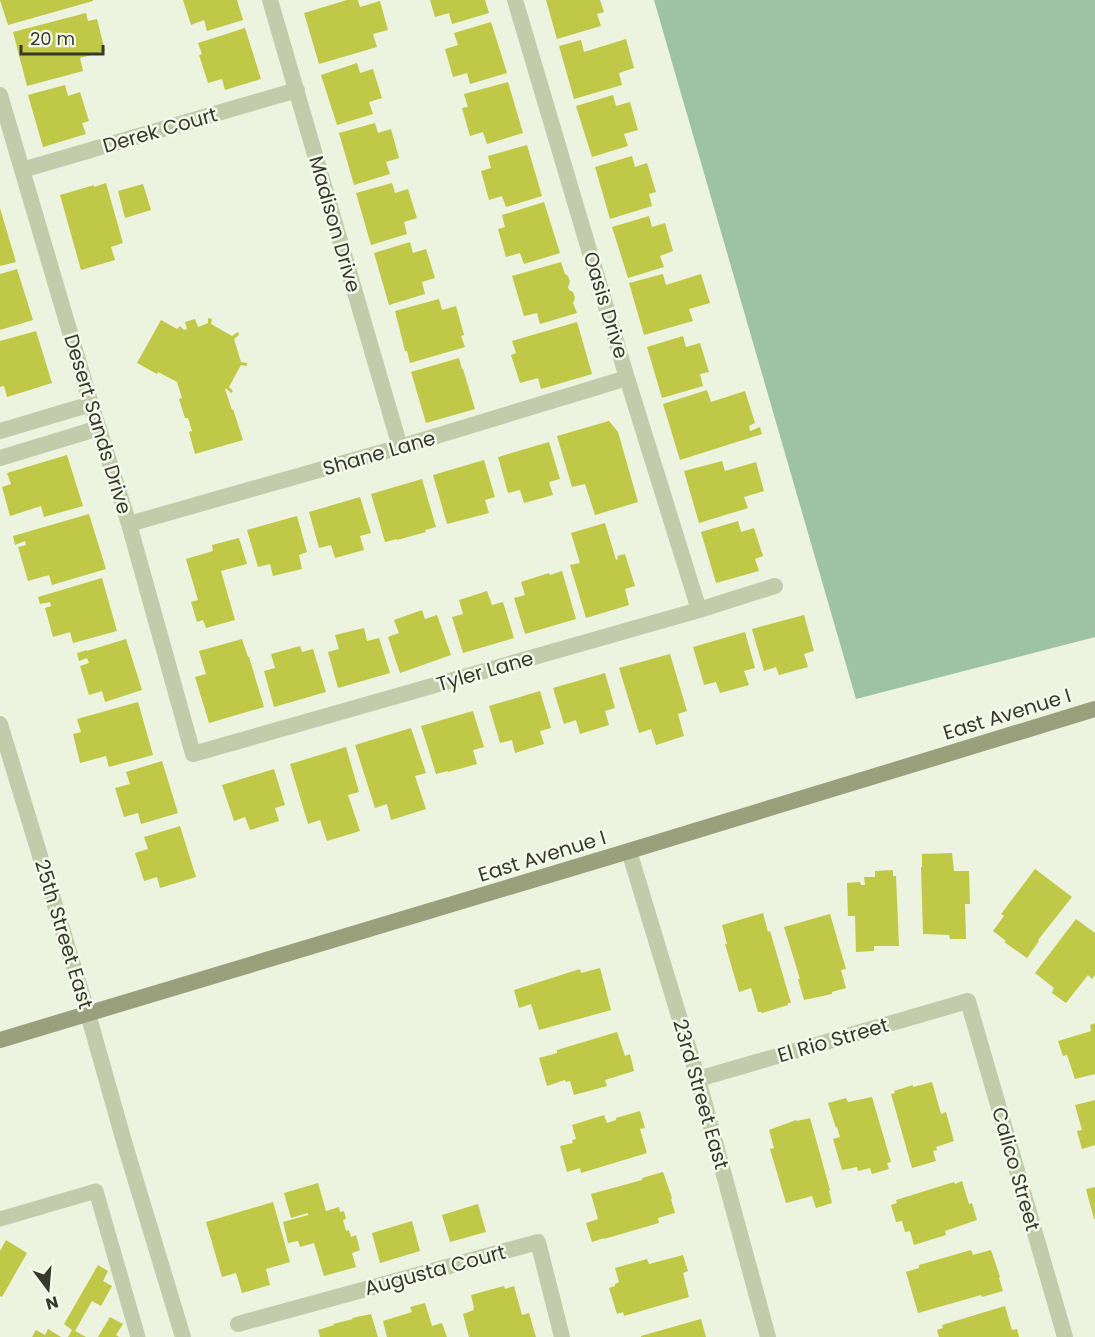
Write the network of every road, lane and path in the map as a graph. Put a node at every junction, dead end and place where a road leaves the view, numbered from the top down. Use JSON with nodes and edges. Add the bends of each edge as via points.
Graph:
{"nodes":[{"id":1,"x":270,"y":0,"type":"edge"},
{"id":2,"x":514,"y":0,"type":"edge"},
{"id":3,"x":297,"y":90,"type":"junction"},
{"id":4,"x":0,"y":95,"type":"edge"},
{"id":5,"x":22,"y":170,"type":"junction"},
{"id":6,"x":627,"y":378,"type":"junction"},
{"id":7,"x":91,"y":404,"type":"junction"},
{"id":8,"x":99,"y":429,"type":"junction"},
{"id":9,"x":0,"y":431,"type":"edge"},
{"id":10,"x":400,"y":447,"type":"junction"},
{"id":11,"x":0,"y":458,"type":"edge"},
{"id":12,"x":129,"y":524,"type":"junction"},
{"id":13,"x":775,"y":586,"type":"dead end"},
{"id":14,"x":699,"y":610,"type":"junction"},
{"id":15,"x":1095,"y":709,"type":"edge"},
{"id":16,"x":0,"y":724,"type":"edge"},
{"id":17,"x":194,"y":754,"type":"joint"},
{"id":18,"x":629,"y":851,"type":"junction"},
{"id":19,"x":968,"y":1000,"type":"joint"},
{"id":20,"x":88,"y":1014,"type":"junction"},
{"id":21,"x":0,"y":1040,"type":"edge"},
{"id":22,"x":698,"y":1079,"type":"junction"},
{"id":23,"x":0,"y":1219,"type":"edge"},
{"id":24,"x":238,"y":1324,"type":"dead end"},
{"id":25,"x":138,"y":1337,"type":"edge"},
{"id":26,"x":183,"y":1337,"type":"edge"},
{"id":27,"x":562,"y":1337,"type":"edge"},
{"id":28,"x":768,"y":1337,"type":"edge"},
{"id":29,"x":1065,"y":1337,"type":"edge"}],
"edges":[{"from":1,"to":3,"type":"street","name":"Madison Drive"},
{"from":2,"to":6,"type":"street","name":"Oasis Drive"},
{"from":3,"to":5,"type":"street","name":"Derek Court"},
{"from":3,"to":10,"type":"street","name":"Madison Drive"},
{"from":4,"to":5,"type":"street","name":"Desert Sands Drive"},
{"from":5,"to":7,"type":"street","name":"Desert Sands Drive"},
{"from":6,"to":10,"type":"street","name":"Shane Lane"},
{"from":6,"to":14,"type":"street","name":"Oasis Drive"},
{"from":7,"to":8,"type":"street","name":"Desert Sands Drive"},
{"from":7,"to":9,"type":"street"},
{"from":8,"to":11,"type":"street"},
{"from":8,"to":12,"type":"street","name":"Desert Sands Drive"},
{"from":10,"to":12,"type":"street","name":"Shane Lane"},
{"from":12,"to":17,"type":"street","name":"Desert Sands Drive"},
{"from":13,"to":14,"type":"street","name":"Tyler Lane"},
{"from":14,"to":17,"type":"street","name":"Tyler Lane"},
{"from":15,"to":18,"type":"main road","name":"East Avenue I"},
{"from":16,"to":20,"type":"street","name":"25th Street East"},
{"from":18,"to":20,"type":"main road","name":"East Avenue I"},
{"from":18,"to":22,"type":"street","name":"23rd Street East"},
{"from":19,"to":22,"type":"street","name":"El Rio Street"},
{"from":19,"to":29,"type":"street","name":"Calico Street"},
{"from":20,"to":21,"type":"main road","name":"East Avenue I"},
{"from":20,"to":26,"type":"street","name":"25th Street East"},
{"from":22,"to":28,"type":"street","name":"23rd Street East"},
{"from":23,"to":25,"type":"lane","via":[[96,1191]]},
{"from":24,"to":27,"type":"street","name":"Augusta Court","via":[[538,1242]]}]}
